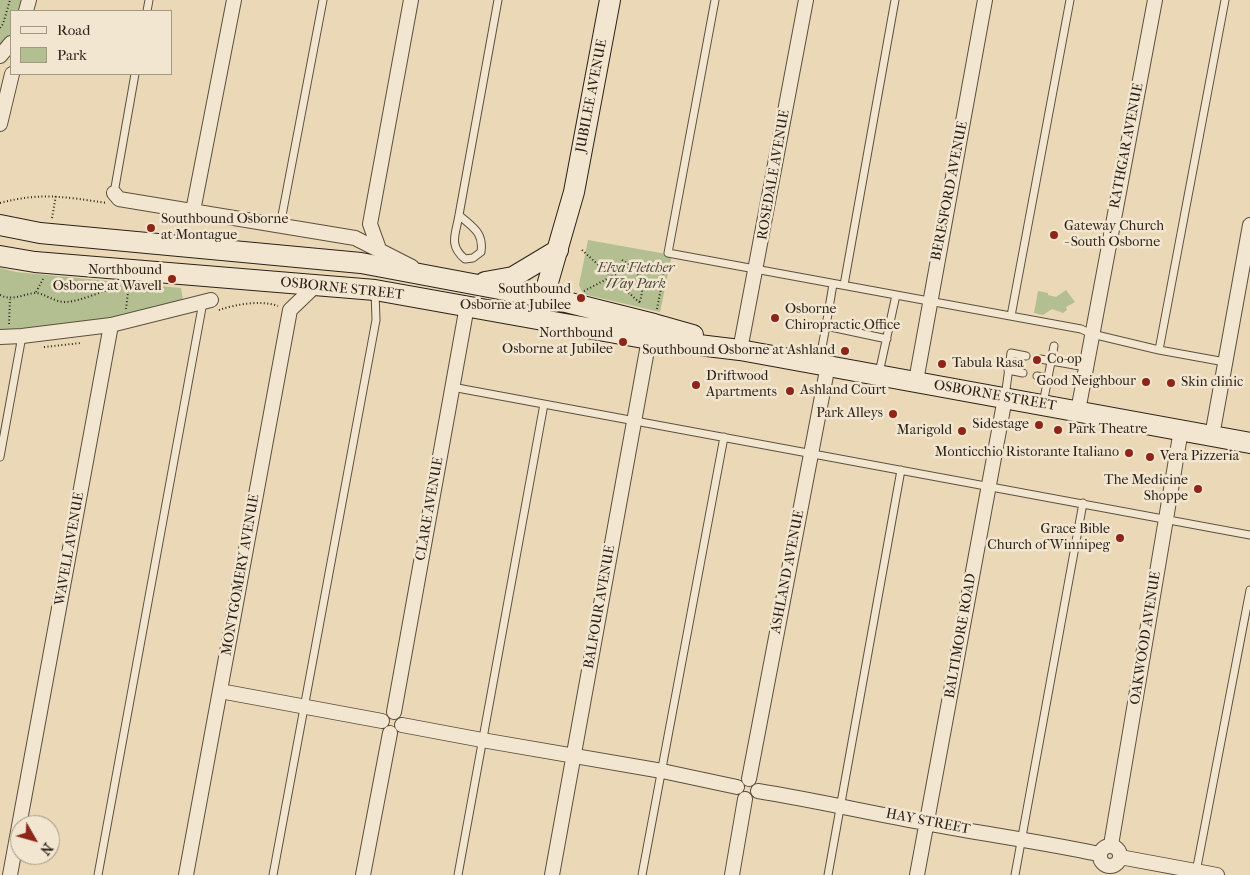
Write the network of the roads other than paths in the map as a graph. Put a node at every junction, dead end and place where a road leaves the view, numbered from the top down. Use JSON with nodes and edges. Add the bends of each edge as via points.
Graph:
{"nodes":[{"id":1,"x":234,"y":0,"type":"edge"},
{"id":2,"x":323,"y":0,"type":"edge"},
{"id":3,"x":411,"y":0,"type":"edge"},
{"id":4,"x":498,"y":0,"type":"edge"},
{"id":5,"x":610,"y":0,"type":"edge"},
{"id":6,"x":715,"y":0,"type":"edge"},
{"id":7,"x":806,"y":0,"type":"edge"},
{"id":8,"x":895,"y":0,"type":"edge"},
{"id":9,"x":985,"y":0,"type":"edge"},
{"id":10,"x":1070,"y":0,"type":"edge"},
{"id":11,"x":1155,"y":0,"type":"edge"},
{"id":12,"x":1225,"y":0,"type":"edge"},
{"id":13,"x":10,"y":44,"type":"edge"},
{"id":14,"x":0,"y":56,"type":"edge"},
{"id":15,"x":12,"y":75,"type":"edge"},
{"id":16,"x":135,"y":75,"type":"edge"},
{"id":17,"x":0,"y":124,"type":"edge"},
{"id":18,"x":574,"y":192,"type":"junction"},
{"id":19,"x":112,"y":198,"type":"joint"},
{"id":20,"x":193,"y":211,"type":"junction"},
{"id":21,"x":459,"y":215,"type":"junction"},
{"id":22,"x":370,"y":224,"type":"junction"},
{"id":23,"x":0,"y":225,"type":"edge"},
{"id":24,"x":1250,"y":225,"type":"edge"},
{"id":25,"x":280,"y":226,"type":"junction"},
{"id":26,"x":355,"y":238,"type":"junction"},
{"id":27,"x":380,"y":249,"type":"junction"},
{"id":28,"x":558,"y":250,"type":"junction"},
{"id":29,"x":0,"y":256,"type":"edge"},
{"id":30,"x":756,"y":269,"type":"junction"},
{"id":31,"x":1245,"y":272,"type":"edge"},
{"id":32,"x":439,"y":277,"type":"junction"},
{"id":33,"x":476,"y":284,"type":"junction"},
{"id":34,"x":834,"y":284,"type":"junction"},
{"id":35,"x":844,"y":285,"type":"junction"},
{"id":36,"x":316,"y":286,"type":"junction"},
{"id":37,"x":375,"y":290,"type":"junction"},
{"id":38,"x":896,"y":295,"type":"junction"},
{"id":39,"x":550,"y":299,"type":"junction"},
{"id":40,"x":207,"y":301,"type":"joint"},
{"id":41,"x":929,"y":301,"type":"junction"},
{"id":42,"x":467,"y":306,"type":"junction"},
{"id":43,"x":1012,"y":316,"type":"junction"},
{"id":44,"x":546,"y":321,"type":"junction"},
{"id":45,"x":118,"y":323,"type":"junction"},
{"id":46,"x":649,"y":323,"type":"junction"},
{"id":47,"x":826,"y":326,"type":"junction"},
{"id":48,"x":1092,"y":334,"type":"junction"},
{"id":49,"x":22,"y":336,"type":"junction"},
{"id":50,"x":0,"y":338,"type":"edge"},
{"id":51,"x":886,"y":339,"type":"junction"},
{"id":52,"x":1054,"y":346,"type":"dead end"},
{"id":53,"x":740,"y":350,"type":"junction"},
{"id":54,"x":1159,"y":350,"type":"junction"},
{"id":55,"x":1026,"y":356,"type":"dead end"},
{"id":56,"x":1040,"y":359,"type":"dead end"},
{"id":57,"x":1051,"y":361,"type":"junction"},
{"id":58,"x":1225,"y":362,"type":"junction"},
{"id":59,"x":823,"y":364,"type":"junction"},
{"id":60,"x":1086,"y":367,"type":"junction"},
{"id":61,"x":1008,"y":370,"type":"junction"},
{"id":62,"x":1024,"y":373,"type":"dead end"},
{"id":63,"x":879,"y":375,"type":"junction"},
{"id":64,"x":1037,"y":376,"type":"dead end"},
{"id":65,"x":1048,"y":378,"type":"junction"},
{"id":66,"x":916,"y":381,"type":"junction"},
{"id":67,"x":452,"y":387,"type":"junction"},
{"id":68,"x":1005,"y":398,"type":"junction"},
{"id":69,"x":544,"y":404,"type":"junction"},
{"id":70,"x":1042,"y":405,"type":"junction"},
{"id":71,"x":1078,"y":411,"type":"junction"},
{"id":72,"x":634,"y":420,"type":"junction"},
{"id":73,"x":1181,"y":430,"type":"junction"},
{"id":74,"x":1212,"y":436,"type":"junction"},
{"id":75,"x":724,"y":437,"type":"junction"},
{"id":76,"x":1250,"y":443,"type":"edge"},
{"id":77,"x":810,"y":454,"type":"junction"},
{"id":78,"x":0,"y":457,"type":"edge"},
{"id":79,"x":901,"y":470,"type":"junction"},
{"id":80,"x":988,"y":486,"type":"junction"},
{"id":81,"x":1083,"y":503,"type":"junction"},
{"id":82,"x":1166,"y":519,"type":"junction"},
{"id":83,"x":1250,"y":534,"type":"edge"},
{"id":84,"x":1250,"y":590,"type":"edge"},
{"id":85,"x":220,"y":691,"type":"junction"},
{"id":86,"x":304,"y":706,"type":"junction"},
{"id":87,"x":394,"y":712,"type":"junction"},
{"id":88,"x":382,"y":721,"type":"junction"},
{"id":89,"x":402,"y":725,"type":"junction"},
{"id":90,"x":390,"y":733,"type":"junction"},
{"id":91,"x":482,"y":740,"type":"junction"},
{"id":92,"x":574,"y":756,"type":"junction"},
{"id":93,"x":662,"y":771,"type":"junction"},
{"id":94,"x":749,"y":779,"type":"junction"},
{"id":95,"x":737,"y":787,"type":"junction"},
{"id":96,"x":758,"y":791,"type":"junction"},
{"id":97,"x":746,"y":800,"type":"junction"},
{"id":98,"x":841,"y":805,"type":"junction"},
{"id":99,"x":927,"y":823,"type":"junction"},
{"id":100,"x":1022,"y":839,"type":"junction"},
{"id":101,"x":1111,"y":845,"type":"junction"},
{"id":102,"x":1099,"y":854,"type":"junction"},
{"id":103,"x":1120,"y":857,"type":"junction"},
{"id":104,"x":1107,"y":870,"type":"edge"},
{"id":105,"x":1196,"y":873,"type":"edge"},
{"id":106,"x":10,"y":875,"type":"edge"},
{"id":107,"x":98,"y":875,"type":"edge"},
{"id":108,"x":186,"y":875,"type":"edge"},
{"id":109,"x":273,"y":875,"type":"edge"},
{"id":110,"x":363,"y":875,"type":"edge"},
{"id":111,"x":458,"y":875,"type":"edge"},
{"id":112,"x":552,"y":875,"type":"edge"},
{"id":113,"x":642,"y":875,"type":"edge"},
{"id":114,"x":732,"y":875,"type":"edge"},
{"id":115,"x":828,"y":875,"type":"edge"},
{"id":116,"x":917,"y":875,"type":"edge"},
{"id":117,"x":1015,"y":875,"type":"edge"},
{"id":118,"x":1217,"y":875,"type":"edge"}],
"edges":[{"from":1,"to":20,"type":"street"},
{"from":2,"to":25,"type":"lane"},
{"from":3,"to":22,"type":"street"},
{"from":4,"to":21,"type":"lane"},
{"from":5,"to":18,"type":"main road","name":"JUBILEE AVENUE"},
{"from":6,"to":30,"type":"lane","via":[[668,253]]},
{"from":7,"to":30,"type":"street","name":"ROSEDALE AVENUE"},
{"from":8,"to":35,"type":"lane"},
{"from":9,"to":41,"type":"street","name":"BERESFORD AVENUE"},
{"from":10,"to":43,"type":"lane"},
{"from":11,"to":48,"type":"street","name":"RATHGAR AVENUE"},
{"from":12,"to":54,"type":"lane"},
{"from":13,"to":14,"type":"street"},
{"from":15,"to":17,"type":"street"},
{"from":16,"to":19,"type":"lane"},
{"from":18,"to":28,"type":"main road","name":"JUBILEE AVENUE"},
{"from":18,"to":39,"type":"main road","name":"JUBILEE AVENUE","via":[[568,254]]},
{"from":19,"to":20,"type":"street","name":"OSBORNE STREET"},
{"from":20,"to":25,"type":"street","name":"OSBORNE STREET"},
{"from":21,"to":21,"type":"lane","via":[[454,246],[465,258],[474,258],[481,252],[483,241]]},
{"from":22,"to":26,"type":"street"},
{"from":22,"to":27,"type":"street"},
{"from":23,"to":32,"type":"main road","name":"OSBORNE STREET","via":[[40,233],[361,263]]},
{"from":24,"to":31,"type":"street"},
{"from":25,"to":26,"type":"street","name":"OSBORNE STREET"},
{"from":26,"to":27,"type":"street","name":"OSBORNE STREET"},
{"from":27,"to":32,"type":"street","name":"OSBORNE STREET","via":[[406,265]]},
{"from":28,"to":33,"type":"main road","via":[[513,277]]},
{"from":28,"to":39,"type":"main road","name":"JUBILEE AVENUE"},
{"from":29,"to":36,"type":"main road","name":"OSBORNE STREET","via":[[35,262]]},
{"from":30,"to":34,"type":"lane"},
{"from":30,"to":53,"type":"street","name":"ROSEDALE AVENUE"},
{"from":31,"to":58,"type":"street"},
{"from":32,"to":33,"type":"main road","name":"OSBORNE STREET"},
{"from":33,"to":39,"type":"main road","name":"OSBORNE STREET"},
{"from":34,"to":35,"type":"lane"},
{"from":34,"to":47,"type":"lane"},
{"from":35,"to":38,"type":"lane"},
{"from":36,"to":37,"type":"main road","name":"OSBORNE STREET"},
{"from":36,"to":85,"type":"street","name":"MONTGOMERY AVENUE","via":[[290,310]]},
{"from":37,"to":42,"type":"main road","name":"OSBORNE STREET"},
{"from":37,"to":86,"type":"lane","via":[[376,320]]},
{"from":38,"to":41,"type":"lane"},
{"from":38,"to":51,"type":"lane"},
{"from":39,"to":44,"type":"main road","name":"JUBILEE AVENUE"},
{"from":39,"to":46,"type":"main road","name":"OSBORNE STREET"},
{"from":40,"to":45,"type":"street"},
{"from":40,"to":107,"type":"lane"},
{"from":41,"to":43,"type":"lane"},
{"from":41,"to":66,"type":"street","name":"BERESFORD AVENUE"},
{"from":42,"to":44,"type":"main road","name":"OSBORNE STREET"},
{"from":42,"to":67,"type":"street","name":"CLARE AVENUE"},
{"from":43,"to":48,"type":"lane"},
{"from":44,"to":46,"type":"main road","name":"OSBORNE STREET"},
{"from":45,"to":49,"type":"street"},
{"from":45,"to":106,"type":"street","name":"WAVELL AVENUE"},
{"from":46,"to":53,"type":"main road","name":"OSBORNE STREET"},
{"from":46,"to":72,"type":"street","name":"BALFOUR AVENUE"},
{"from":47,"to":51,"type":"lane"},
{"from":47,"to":59,"type":"lane"},
{"from":48,"to":54,"type":"lane"},
{"from":48,"to":60,"type":"street","name":"RATHGAR AVENUE"},
{"from":49,"to":50,"type":"street"},
{"from":49,"to":78,"type":"lane"},
{"from":51,"to":63,"type":"lane"},
{"from":52,"to":57,"type":"lane"},
{"from":53,"to":59,"type":"main road","name":"OSBORNE STREET"},
{"from":54,"to":58,"type":"lane"},
{"from":55,"to":61,"type":"lane","via":[[1011,353]]},
{"from":56,"to":57,"type":"lane"},
{"from":57,"to":60,"type":"lane"},
{"from":57,"to":65,"type":"lane"},
{"from":58,"to":74,"type":"street"},
{"from":59,"to":63,"type":"main road","name":"OSBORNE STREET"},
{"from":59,"to":77,"type":"street","name":"ASHLAND AVENUE"},
{"from":60,"to":71,"type":"street","name":"RATHGAR AVENUE"},
{"from":61,"to":62,"type":"lane"},
{"from":61,"to":68,"type":"lane"},
{"from":63,"to":66,"type":"main road","name":"OSBORNE STREET"},
{"from":64,"to":65,"type":"lane"},
{"from":65,"to":70,"type":"lane"},
{"from":66,"to":68,"type":"main road","name":"OSBORNE STREET"},
{"from":67,"to":69,"type":"lane"},
{"from":67,"to":87,"type":"street","name":"CLARE AVENUE"},
{"from":68,"to":70,"type":"main road","name":"OSBORNE STREET"},
{"from":68,"to":80,"type":"street","name":"BALTIMORE ROAD"},
{"from":69,"to":72,"type":"lane"},
{"from":69,"to":91,"type":"lane"},
{"from":70,"to":71,"type":"main road","name":"OSBORNE STREET"},
{"from":71,"to":73,"type":"main road","name":"OSBORNE STREET"},
{"from":72,"to":75,"type":"lane"},
{"from":72,"to":92,"type":"street","name":"BALFOUR AVENUE"},
{"from":73,"to":74,"type":"main road","name":"OSBORNE STREET"},
{"from":73,"to":82,"type":"street","name":"OAKWOOD AVENUE"},
{"from":74,"to":76,"type":"main road","name":"OSBORNE STREET"},
{"from":75,"to":77,"type":"lane"},
{"from":75,"to":93,"type":"lane"},
{"from":77,"to":79,"type":"lane"},
{"from":77,"to":94,"type":"street","name":"ASHLAND AVENUE"},
{"from":79,"to":80,"type":"lane"},
{"from":79,"to":98,"type":"lane"},
{"from":80,"to":81,"type":"lane"},
{"from":80,"to":99,"type":"street","name":"BALTIMORE ROAD"},
{"from":81,"to":82,"type":"lane"},
{"from":81,"to":100,"type":"lane"},
{"from":82,"to":83,"type":"lane"},
{"from":82,"to":101,"type":"street","name":"OAKWOOD AVENUE"},
{"from":84,"to":105,"type":"lane"},
{"from":85,"to":86,"type":"street"},
{"from":85,"to":108,"type":"street","name":"MONTGOMERY AVENUE"},
{"from":86,"to":88,"type":"street"},
{"from":86,"to":109,"type":"lane"},
{"from":87,"to":88,"type":"street","via":[[386,714]]},
{"from":87,"to":89,"type":"street","via":[[402,719]]},
{"from":88,"to":90,"type":"street"},
{"from":89,"to":90,"type":"street","via":[[398,731]]},
{"from":89,"to":91,"type":"street"},
{"from":90,"to":110,"type":"street"},
{"from":91,"to":92,"type":"street"},
{"from":91,"to":111,"type":"lane"},
{"from":92,"to":93,"type":"street"},
{"from":92,"to":112,"type":"street","name":"BALFOUR AVENUE"},
{"from":93,"to":95,"type":"street"},
{"from":93,"to":113,"type":"lane"},
{"from":94,"to":95,"type":"street","via":[[742,780]]},
{"from":94,"to":96,"type":"street","via":[[756,783]]},
{"from":95,"to":97,"type":"street","via":[[740,797]]},
{"from":96,"to":97,"type":"street"},
{"from":96,"to":98,"type":"street","name":"HAY STREET"},
{"from":97,"to":114,"type":"street"},
{"from":98,"to":99,"type":"street","name":"HAY STREET"},
{"from":98,"to":115,"type":"lane"},
{"from":99,"to":100,"type":"street","name":"HAY STREET"},
{"from":99,"to":116,"type":"street","name":"BALTIMORE ROAD"},
{"from":100,"to":102,"type":"street","name":"HAY STREET"},
{"from":100,"to":117,"type":"lane"},
{"from":101,"to":102,"type":"street","via":[[1104,847]]},
{"from":101,"to":103,"type":"street","via":[[1120,852]]},
{"from":102,"to":104,"type":"street"},
{"from":103,"to":104,"type":"street"},
{"from":103,"to":105,"type":"street"},
{"from":105,"to":118,"type":"street"}]}
